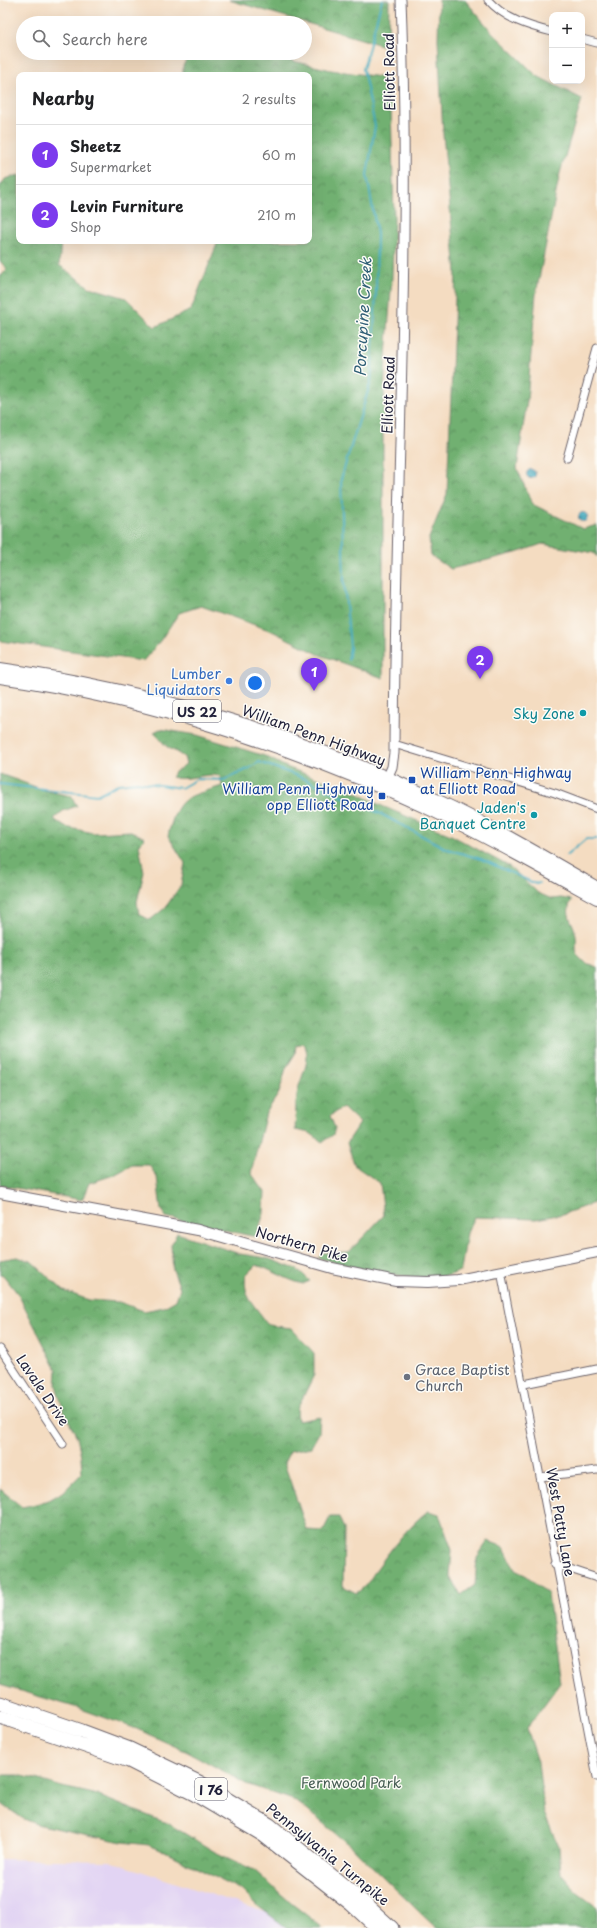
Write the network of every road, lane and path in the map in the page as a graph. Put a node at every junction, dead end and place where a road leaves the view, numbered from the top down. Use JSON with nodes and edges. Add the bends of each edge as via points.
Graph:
{"nodes":[{"id":1,"x":401,"y":0,"type":"edge"},
{"id":2,"x":488,"y":0,"type":"edge"},
{"id":3,"x":549,"y":31,"type":"edge"},
{"id":4,"x":585,"y":41,"type":"edge"},
{"id":5,"x":597,"y":43,"type":"edge"},
{"id":6,"x":597,"y":348,"type":"edge"},
{"id":7,"x":567,"y":458,"type":"dead end"},
{"id":8,"x":0,"y":669,"type":"edge"},
{"id":9,"x":0,"y":677,"type":"edge"},
{"id":10,"x":394,"y":744,"type":"junction"},
{"id":11,"x":385,"y":783,"type":"junction"},
{"id":12,"x":597,"y":809,"type":"edge"},
{"id":13,"x":597,"y":888,"type":"edge"},
{"id":14,"x":597,"y":898,"type":"edge"},
{"id":15,"x":0,"y":1193,"type":"edge"},
{"id":16,"x":597,"y":1252,"type":"edge"},
{"id":17,"x":501,"y":1272,"type":"junction"},
{"id":18,"x":0,"y":1350,"type":"edge"},
{"id":19,"x":597,"y":1369,"type":"edge"},
{"id":20,"x":524,"y":1384,"type":"junction"},
{"id":21,"x":63,"y":1444,"type":"dead end"},
{"id":22,"x":597,"y":1470,"type":"edge"},
{"id":23,"x":540,"y":1477,"type":"junction"},
{"id":24,"x":555,"y":1564,"type":"junction"},
{"id":25,"x":597,"y":1578,"type":"edge"},
{"id":26,"x":0,"y":1703,"type":"edge"},
{"id":27,"x":0,"y":1717,"type":"edge"},
{"id":28,"x":597,"y":1777,"type":"edge"},
{"id":29,"x":377,"y":1928,"type":"edge"},
{"id":30,"x":392,"y":1928,"type":"edge"}],
"edges":[{"from":1,"to":10,"type":"street","name":"Elliott Road","via":[[404,287]]},
{"from":2,"to":3,"type":"street","via":[[507,17]]},
{"from":4,"to":5,"type":"street"},
{"from":6,"to":7,"type":"street"},
{"from":8,"to":11,"type":"highway","name":"William Penn Highway","number":"US 22","via":[[122,692],[229,720],[305,745]]},
{"from":9,"to":11,"type":"highway","name":"William Penn Highway","number":"US 22","via":[[156,709]]},
{"from":10,"to":11,"type":"street","name":"Elliott Road","via":[[393,763]]},
{"from":10,"to":12,"type":"street","via":[[555,793]]},
{"from":11,"to":13,"type":"highway","name":"William Penn Highway","number":"US 22","via":[[470,816]]},
{"from":11,"to":14,"type":"highway","name":"William Penn Highway","number":"US 22"},
{"from":15,"to":17,"type":"main road","name":"Northern Pike","via":[[198,1230],[332,1268],[384,1279],[441,1282]]},
{"from":16,"to":17,"type":"main road","name":"Northern Pike"},
{"from":17,"to":20,"type":"street","name":"West Patty Lane"},
{"from":18,"to":21,"type":"street","name":"Lavale Drive"},
{"from":19,"to":20,"type":"street"},
{"from":20,"to":23,"type":"street","name":"West Patty Lane"},
{"from":22,"to":23,"type":"street"},
{"from":23,"to":24,"type":"street","name":"West Patty Lane"},
{"from":24,"to":25,"type":"street"},
{"from":24,"to":28,"type":"street","name":"West Patty Lane"},
{"from":26,"to":30,"type":"highway","name":"Pennsylvania Turnpike","number":"I 76","via":[[130,1749],[199,1782],[270,1825]]},
{"from":27,"to":29,"type":"highway","name":"Pennsylvania Turnpike","number":"I 76","via":[[130,1761],[194,1794],[263,1835],[351,1904]]}]}
